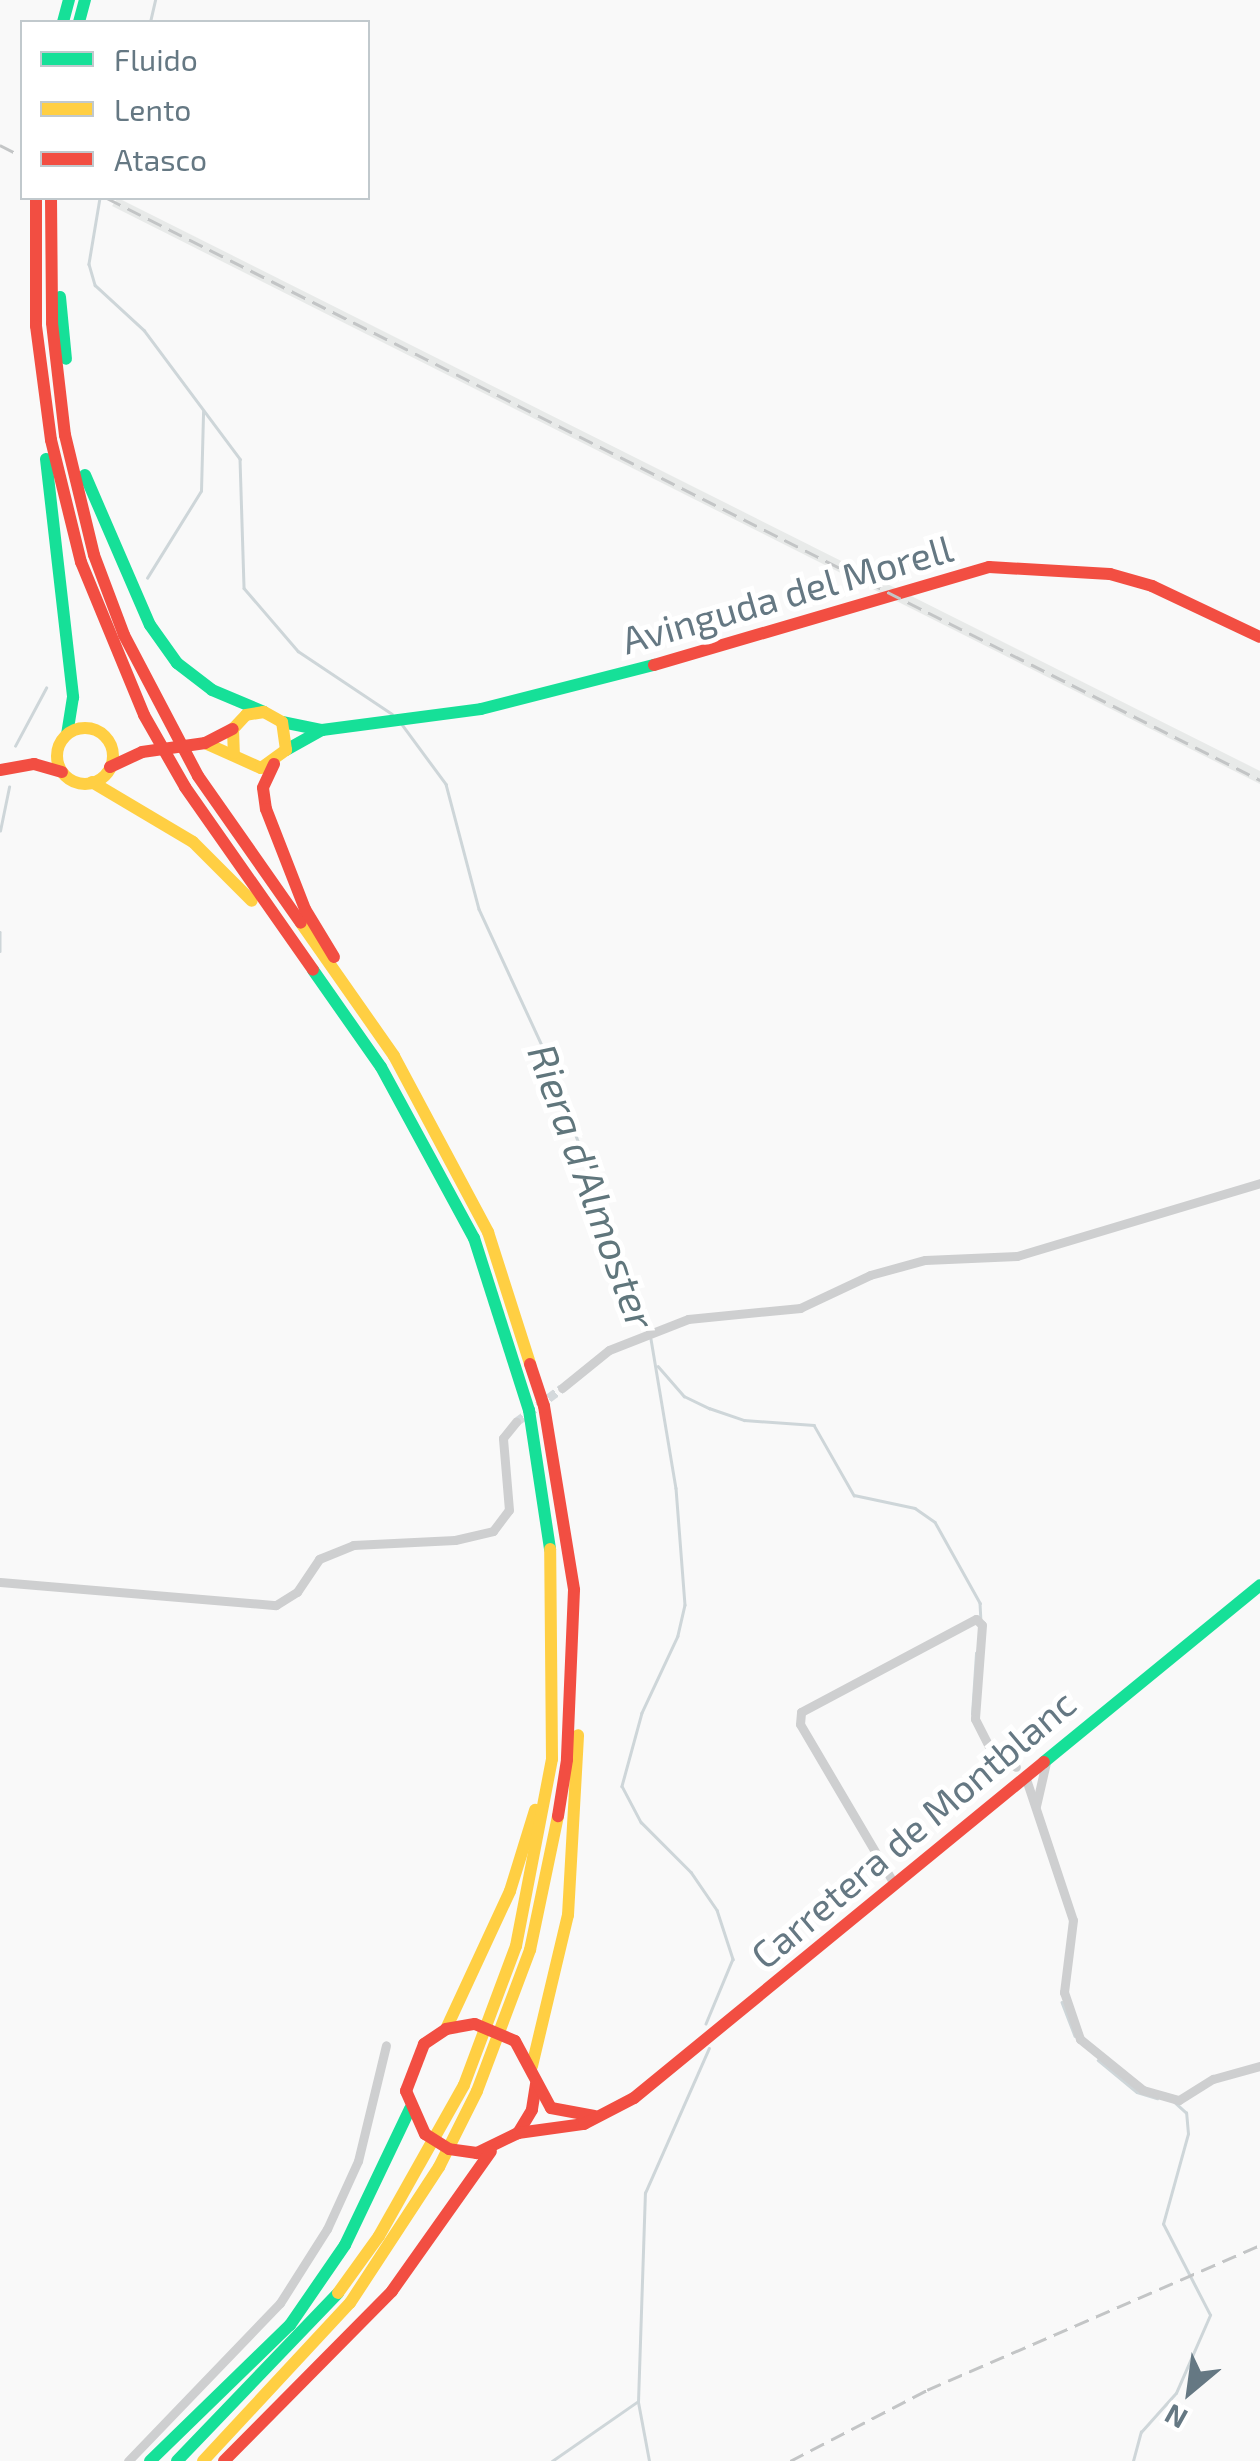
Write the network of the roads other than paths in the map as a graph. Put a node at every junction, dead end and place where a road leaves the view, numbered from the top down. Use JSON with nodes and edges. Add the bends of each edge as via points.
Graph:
{"nodes":[{"id":1,"x":36,"y":200,"type":"edge"},
{"id":2,"x":51,"y":200,"type":"edge"},
{"id":3,"x":51,"y":200,"type":"edge"},
{"id":4,"x":36,"y":326,"type":"junction"},
{"id":5,"x":1260,"y":637,"type":"edge"},
{"id":6,"x":264,"y":712,"type":"junction"},
{"id":7,"x":282,"y":722,"type":"junction"},
{"id":8,"x":233,"y":729,"type":"junction"},
{"id":9,"x":322,"y":730,"type":"junction"},
{"id":10,"x":63,"y":740,"type":"junction"},
{"id":11,"x":204,"y":743,"type":"junction"},
{"id":12,"x":110,"y":744,"type":"junction"},
{"id":13,"x":286,"y":750,"type":"junction"},
{"id":14,"x":142,"y":752,"type":"junction"},
{"id":15,"x":234,"y":753,"type":"junction"},
{"id":16,"x":34,"y":764,"type":"junction"},
{"id":17,"x":274,"y":764,"type":"junction"},
{"id":18,"x":110,"y":767,"type":"junction"},
{"id":19,"x":0,"y":770,"type":"edge"},
{"id":20,"x":62,"y":772,"type":"junction"},
{"id":21,"x":92,"y":782,"type":"junction"},
{"id":22,"x":446,"y":1144,"type":"junction"},
{"id":23,"x":432,"y":1152,"type":"junction"},
{"id":24,"x":1260,"y":1183,"type":"edge"},
{"id":25,"x":562,"y":1388,"type":"tunnel mouth"},
{"id":26,"x":516,"y":1422,"type":"tunnel mouth"},
{"id":27,"x":555,"y":1578,"type":"junction"},
{"id":28,"x":0,"y":1582,"type":"edge"},
{"id":29,"x":1260,"y":1584,"type":"edge"},
{"id":30,"x":574,"y":1590,"type":"junction"},
{"id":31,"x":1048,"y":1755,"type":"junction"},
{"id":32,"x":1016,"y":1767,"type":"dead end"},
{"id":33,"x":1027,"y":1782,"type":"dead end"},
{"id":34,"x":1035,"y":1809,"type":"junction"},
{"id":35,"x":893,"y":1882,"type":"junction"},
{"id":36,"x":446,"y":2029,"type":"junction"},
{"id":37,"x":386,"y":2046,"type":"dead end"},
{"id":38,"x":488,"y":2046,"type":"junction"},
{"id":39,"x":532,"y":2066,"type":"junction"},
{"id":40,"x":1260,"y":2066,"type":"edge"},
{"id":41,"x":536,"y":2084,"type":"junction"},
{"id":42,"x":410,"y":2110,"type":"junction"},
{"id":43,"x":602,"y":2117,"type":"junction"},
{"id":44,"x":518,"y":2133,"type":"junction"},
{"id":45,"x":491,"y":2150,"type":"junction"},
{"id":46,"x":128,"y":2461,"type":"edge"},
{"id":47,"x":150,"y":2461,"type":"edge"},
{"id":48,"x":177,"y":2461,"type":"edge"},
{"id":49,"x":202,"y":2461,"type":"edge"},
{"id":50,"x":224,"y":2461,"type":"edge"}],
"edges":[{"from":1,"to":4,"type":"main road"},
{"from":2,"to":6,"type":"main road","via":[[73,435],[91,497],[150,625],[177,663],[212,690]]},
{"from":3,"to":22,"type":"main road","via":[[52,323],[64,434],[94,554],[124,635],[198,776],[394,1056]]},
{"from":4,"to":10,"type":"main road","via":[[73,698]]},
{"from":4,"to":23,"type":"main road","via":[[51,440],[81,562],[144,715],[185,787],[381,1067]]},
{"from":5,"to":9,"type":"main road","name":"Avinguda del Morell","via":[[1152,586],[1074,568],[989,567],[576,688]]},
{"from":6,"to":7,"type":"main road"},
{"from":6,"to":8,"type":"main road","via":[[246,715]]},
{"from":7,"to":9,"type":"main road","name":"Avinguda del Morell"},
{"from":7,"to":13,"type":"main road"},
{"from":8,"to":11,"type":"main road"},
{"from":8,"to":15,"type":"main road"},
{"from":9,"to":13,"type":"main road","name":"Avinguda del Morell"},
{"from":10,"to":12,"type":"main road","via":[[91,729]]},
{"from":10,"to":16,"type":"main road"},
{"from":10,"to":20,"type":"main road"},
{"from":11,"to":14,"type":"main road"},
{"from":11,"to":15,"type":"main road"},
{"from":12,"to":14,"type":"main road"},
{"from":12,"to":18,"type":"main road"},
{"from":13,"to":17,"type":"main road"},
{"from":14,"to":18,"type":"main road"},
{"from":15,"to":17,"type":"main road","via":[[248,766]]},
{"from":16,"to":19,"type":"main road"},
{"from":16,"to":20,"type":"main road"},
{"from":17,"to":22,"type":"main road","via":[[263,788],[266,809],[299,894],[400,1052]]},
{"from":18,"to":21,"type":"main road"},
{"from":20,"to":21,"type":"main road","via":[[76,782]]},
{"from":21,"to":23,"type":"main road","via":[[194,842],[244,890]]},
{"from":22,"to":30,"type":"main road","via":[[522,1322],[562,1497]]},
{"from":23,"to":27,"type":"main road","via":[[508,1328],[547,1501]]},
{"from":24,"to":25,"type":"street","via":[[1017,1256],[925,1260],[870,1274],[800,1308],[688,1318],[608,1350]]},
{"from":26,"to":28,"type":"street","via":[[503,1438],[509,1510],[493,1531],[455,1540],[353,1545],[319,1559],[297,1592],[276,1605]]},
{"from":27,"to":36,"type":"main road","via":[[544,1760],[533,1821],[510,1891]]},
{"from":27,"to":38,"type":"main road","via":[[552,1759],[516,1946]]},
{"from":29,"to":31,"type":"main road","name":"Carretera de Montblanc"},
{"from":30,"to":38,"type":"main road","via":[[567,1760],[552,1859],[509,2013]]},
{"from":30,"to":39,"type":"main road","via":[[582,1665],[568,1915]]},
{"from":31,"to":34,"type":"street"},
{"from":31,"to":35,"type":"main road","name":"Carretera de Montblanc"},
{"from":32,"to":35,"type":"street","via":[[990,1748],[975,1719],[982,1625],[976,1619],[801,1712],[800,1724]]},
{"from":33,"to":34,"type":"street"},
{"from":34,"to":40,"type":"street","via":[[1073,1920],[1064,1992],[1080,2039],[1143,2090],[1179,2100],[1214,2079]]},
{"from":35,"to":43,"type":"main road","name":"Carretera de Montblanc","via":[[652,2084]]},
{"from":36,"to":39,"type":"main road","via":[[490,2027],[515,2041]]},
{"from":36,"to":42,"type":"main road","via":[[411,2064]]},
{"from":37,"to":46,"type":"street","via":[[358,2161],[328,2229],[280,2303]]},
{"from":38,"to":48,"type":"main road","via":[[425,2160],[336,2296]]},
{"from":38,"to":49,"type":"main road","via":[[439,2168],[350,2303]]},
{"from":39,"to":41,"type":"main road"},
{"from":41,"to":43,"type":"main road","via":[[546,2103],[563,2114]]},
{"from":41,"to":44,"type":"main road","via":[[532,2110]]},
{"from":42,"to":45,"type":"main road","via":[[425,2134],[448,2150]]},
{"from":42,"to":47,"type":"main road","via":[[345,2245],[290,2325]]},
{"from":43,"to":44,"type":"main road"},
{"from":44,"to":45,"type":"main road"},
{"from":45,"to":50,"type":"main road","via":[[392,2290]]}]}
